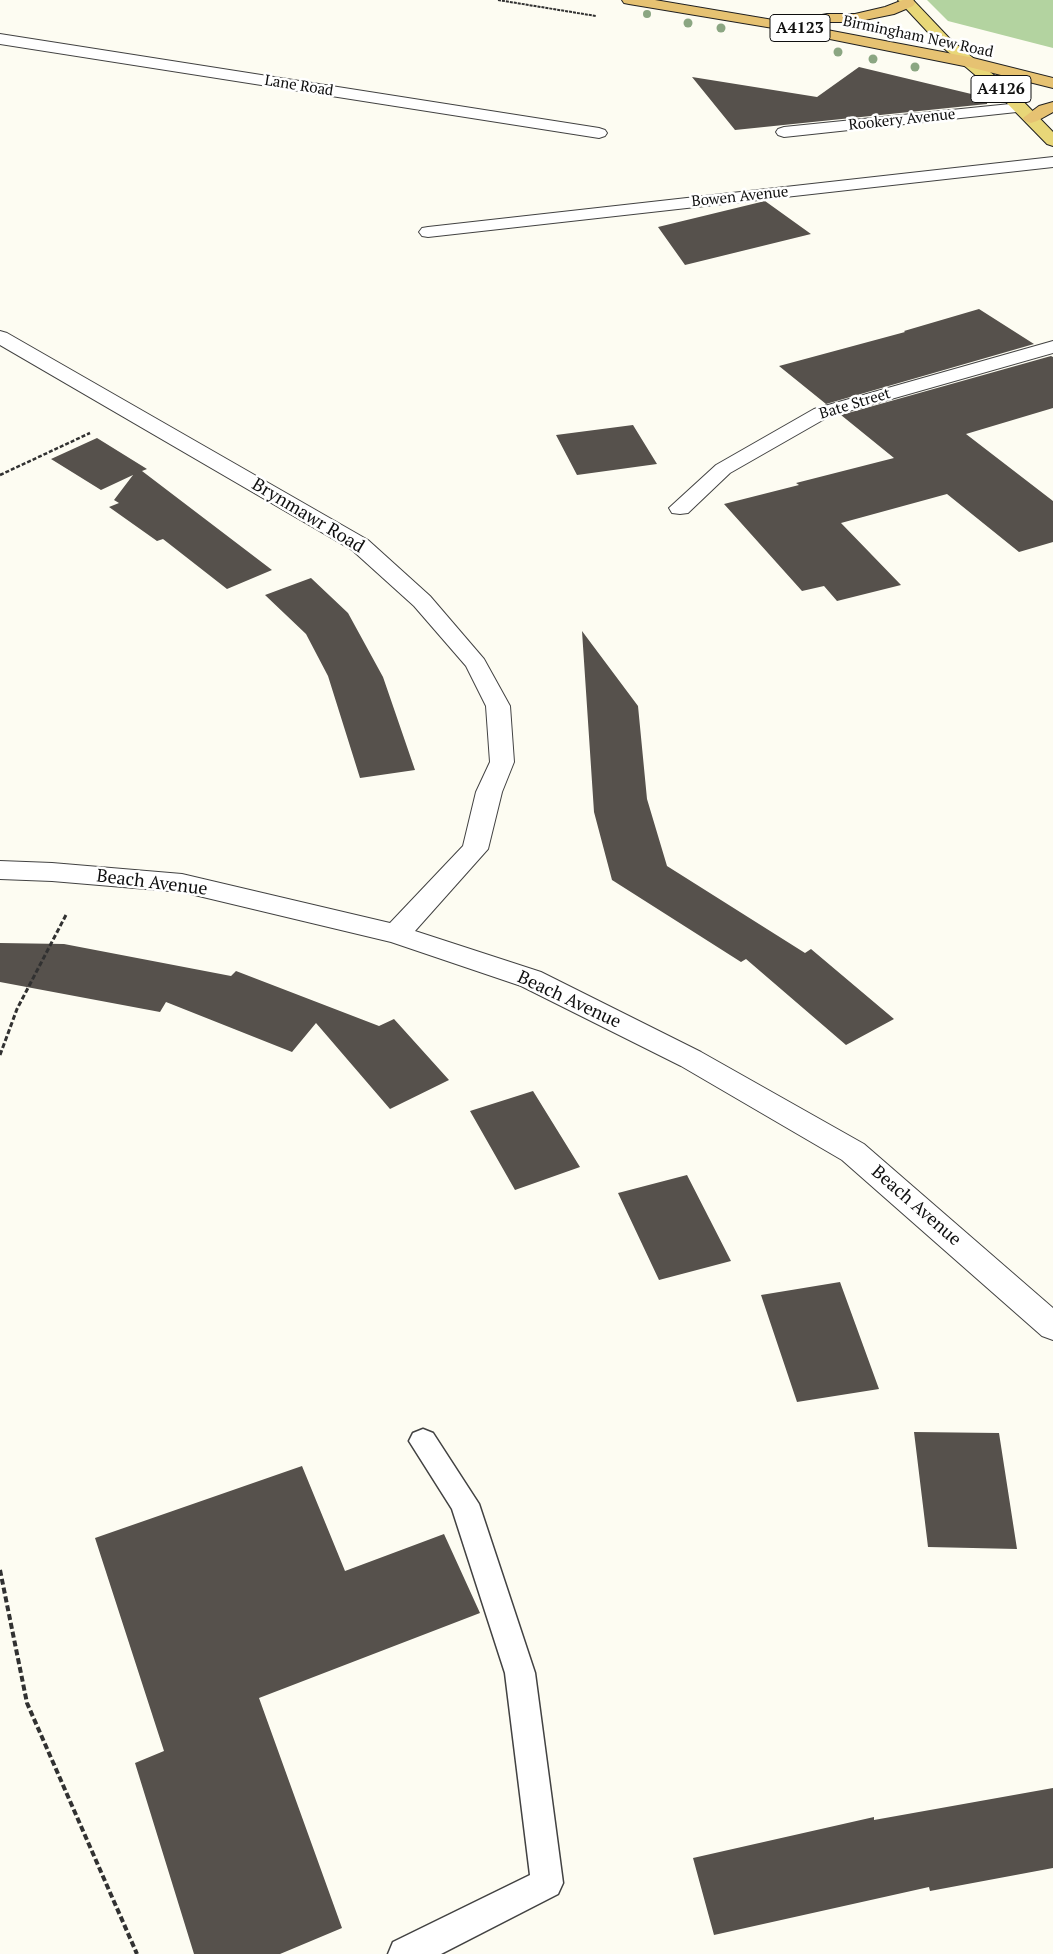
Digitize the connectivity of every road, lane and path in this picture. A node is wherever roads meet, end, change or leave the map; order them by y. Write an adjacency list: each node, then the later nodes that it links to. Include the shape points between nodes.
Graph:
1 (629, 0): 10 (highway, Birmingham New Road / A4123)
2 (906, 1): 4 (highway, via 881,13 855,18); 8 (main road, A4126)
3 (808, 15): 4 (highway, Birmingham New Road / A4123)
4 (827, 18): 5 (highway, Birmingham New Road / A4123)
5 (880, 29)
6 (917, 36): 8 (highway, Birmingham New Road)
7 (0, 39): 15 (street, Lane Road)
8 (945, 42): 9 (highway, Birmingham New Road); 10 (main road, A4126)
9 (990, 52)
10 (969, 62): 11 (highway, Birmingham New Road / A4123); 13 (main road, A4126)
11 (1053, 84)
12 (1053, 107): 13 (highway)
13 (1026, 113): 14 (street, Rookery Avenue); 16 (main road, A4126)
14 (784, 132)
15 (598, 133)
16 (1053, 140)
17 (1053, 162): 18 (street, Bowen Avenue)
18 (428, 232)
19 (0, 338): 21 (street, Brynmawr Road)
20 (1053, 348): 23 (street, Bate Street, via 821,413 723,469)
21 (133, 414): 22 (path); 26 (street, Brynmawr Road, via 360,544 422,601 476,664 498,706 502,762 474,849)
22 (0, 475)
23 (680, 508)
24 (0, 870): 25 (street, Beach Avenue)
25 (87, 875): 26 (street, Beach Avenue, via 182,883); 27 (path, via 17,1009)
26 (396, 934): 28 (street, Beach Avenue, via 531,979 691,1060 854,1152)
27 (0, 1055)
28 (1053, 1327)
29 (423, 1441): 32 (lane, via 465,1504 520,1673 547,1883)
30 (0, 1570): 31 (path, via 26,1703)
31 (137, 1954)
32 (405, 1954)

